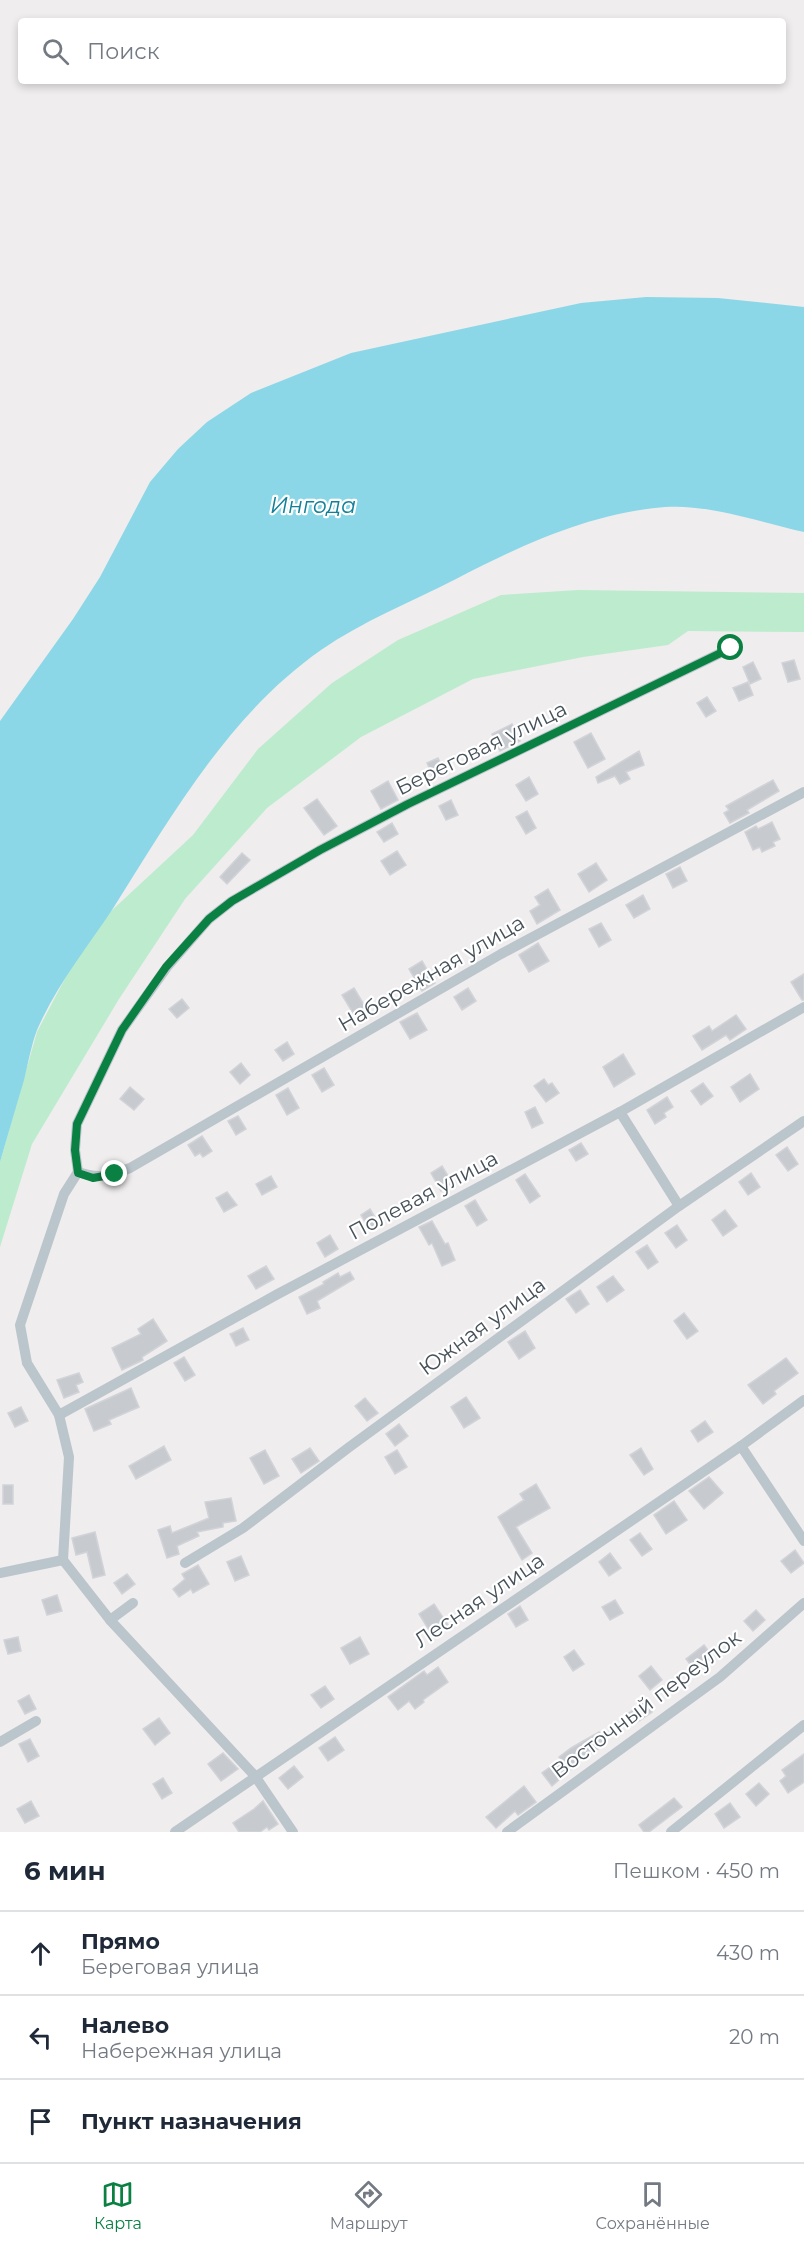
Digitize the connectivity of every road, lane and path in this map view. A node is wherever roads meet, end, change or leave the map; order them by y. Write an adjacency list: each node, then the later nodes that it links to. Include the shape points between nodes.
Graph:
1 (731, 648): 6 (street, Береговая улица, via 320,850 209,919 166,967 122,1030 77,1124)
2 (804, 792): 6 (street, Набережная улица, via 501,954 130,1168 93,1178)
3 (804, 1007): 4 (street, Полевая улица)
4 (620, 1112): 7 (street); 9 (street, Полевая улица)
5 (804, 1121): 7 (street, Южная улица)
6 (78, 1173): 9 (street, via 64,1194 20,1325 27,1363)
7 (679, 1206): 13 (street, Южная улица, via 243,1528)
8 (804, 1400): 10 (street, Лесная улица)
9 (59, 1415): 12 (street, via 69,1457)
10 (741, 1446): 11 (street); 21 (street, Лесная улица)
11 (804, 1541)
12 (63, 1560): 14 (street); 17 (street)
13 (185, 1563)
14 (0, 1573)
15 (132, 1603): 17 (street)
16 (804, 1603): 24 (street, Восточный переулок, via 720,1677)
17 (110, 1620): 21 (street)
18 (36, 1721): 20 (street)
19 (804, 1725): 25 (street)
20 (0, 1742)
21 (255, 1776): 22 (street, Лесная улица); 23 (street)
22 (175, 1832)
23 (293, 1832)
24 (507, 1832)
25 (671, 1832)

